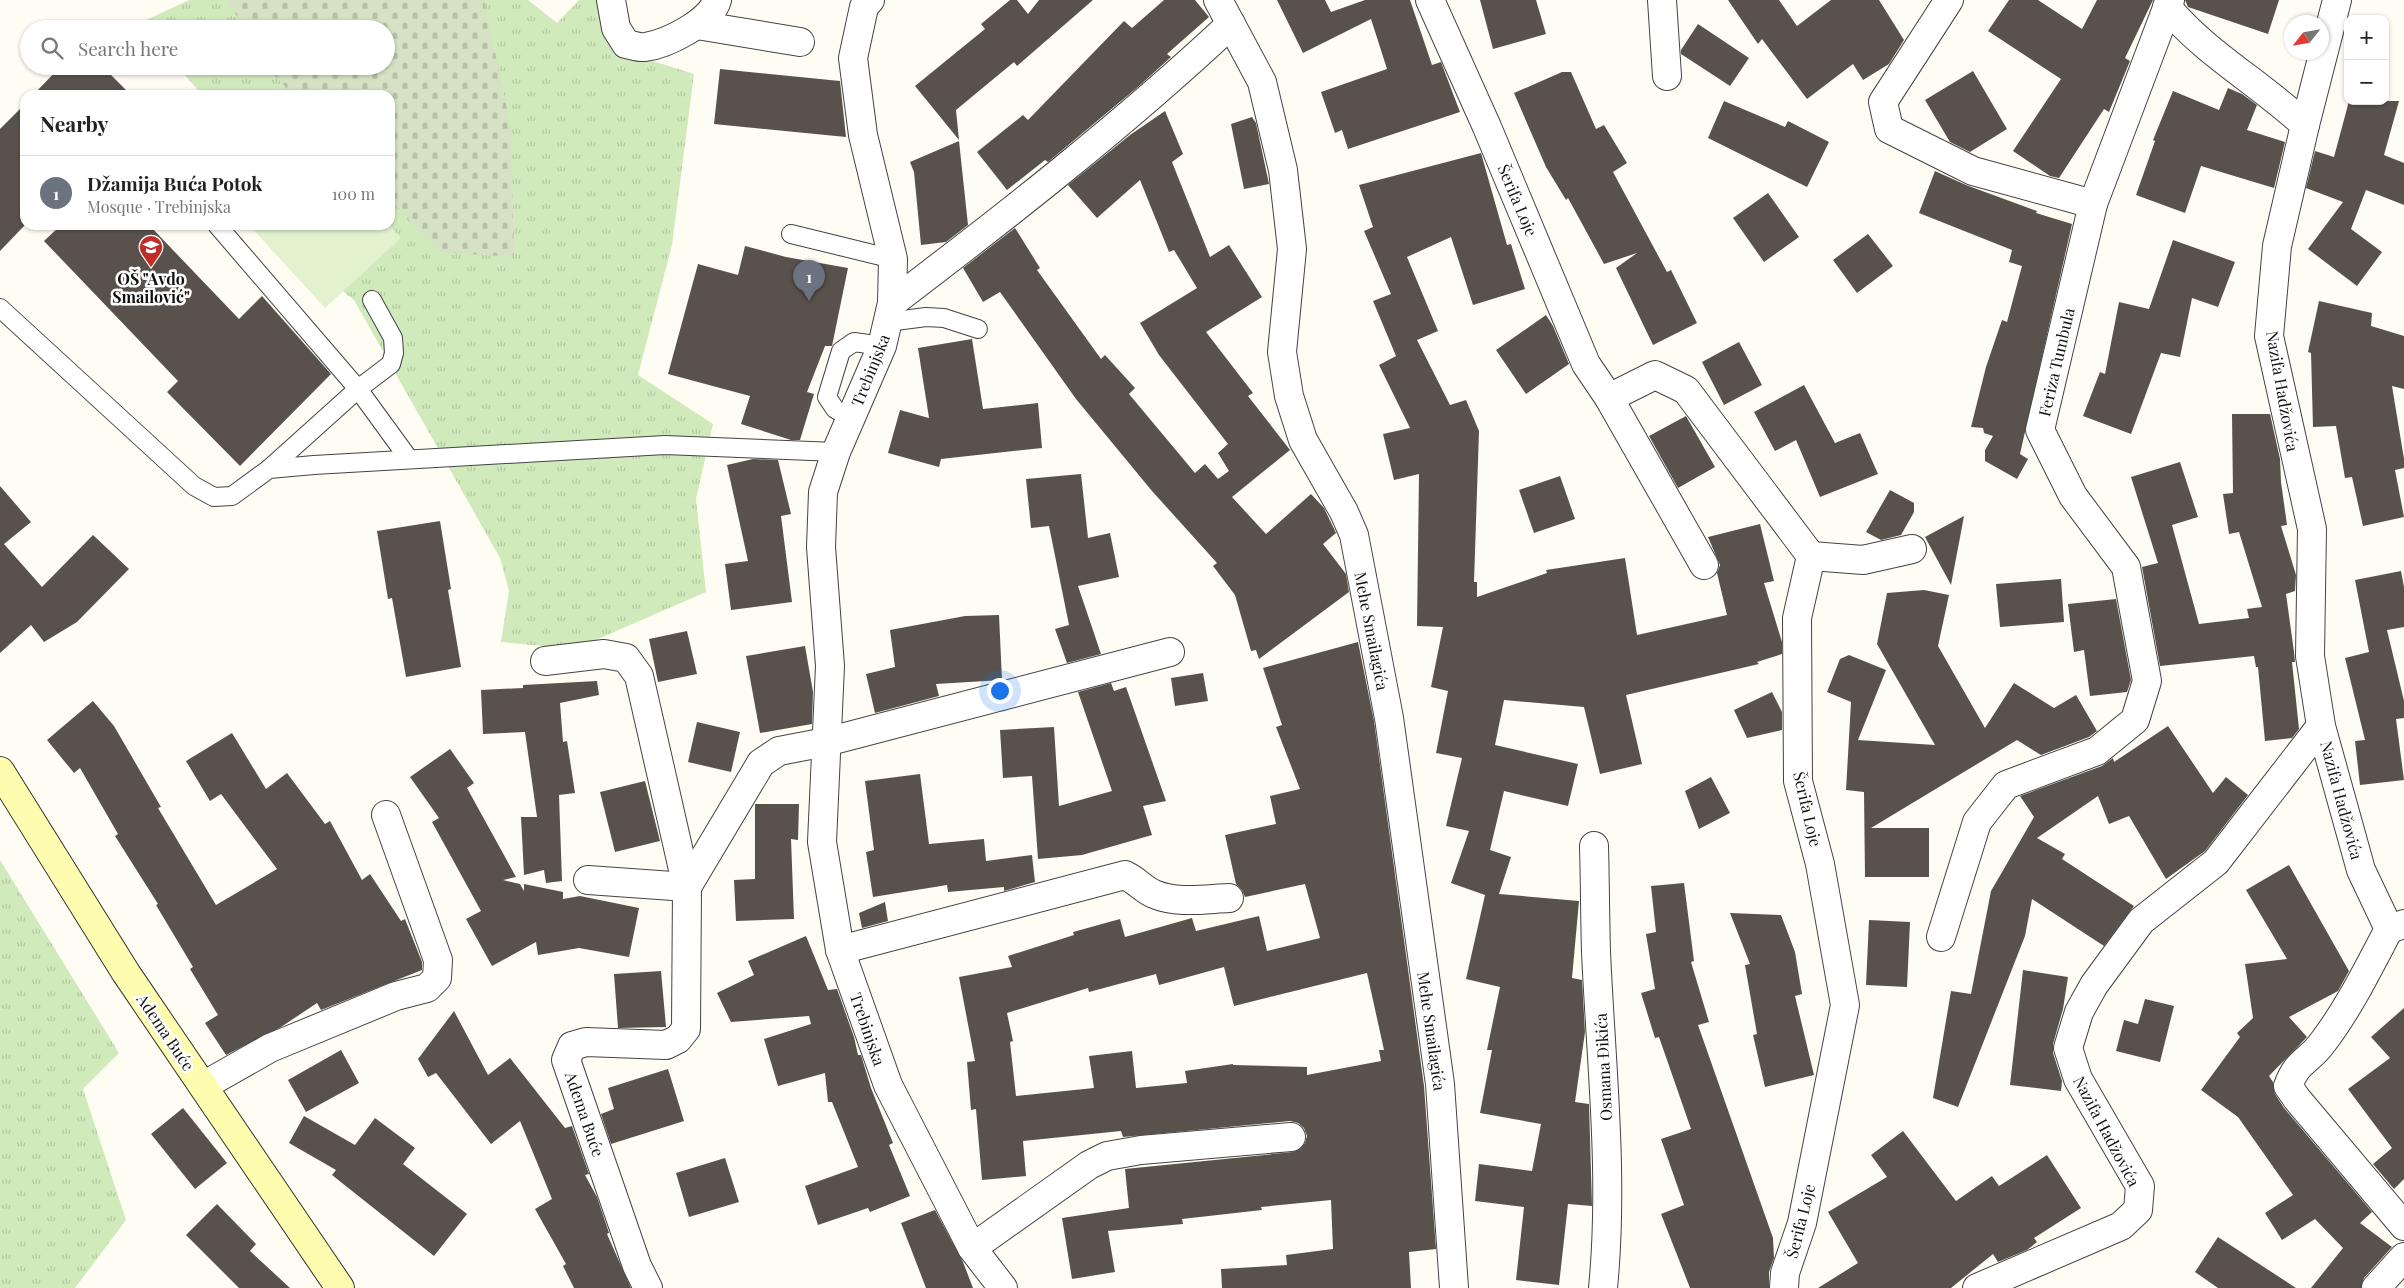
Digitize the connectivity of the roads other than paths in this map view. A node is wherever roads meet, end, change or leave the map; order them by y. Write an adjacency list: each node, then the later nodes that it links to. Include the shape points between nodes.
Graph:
1 (611, 0): 11 (street, via 616,28 626,44 645,47)
2 (717, 0): 11 (street, via 714,10)
3 (870, 0): 18 (street, Trebinjska, via 864,7 853,58 863,135)
4 (1218, 0): 10 (street, Mehe Smailagića)
5 (1430, 0): 24 (street, Šerifa Loje, via 1586,364)
6 (1662, 0): 13 (street)
7 (1949, 0): 15 (street, via 1883,102 1889,129 1973,171)
8 (2337, 0): 14 (street, Nazifa Hadžovića)
9 (2169, 3): 14 (street, via 2187,30); 15 (street, Feriza Tumbula)
10 (1231, 24): 21 (street, via 1180,72); 53 (street, Mehe Smailagića, via 1262,82 1283,170 1292,249 1282,352 1289,396 1303,440 1354,534 1389,718 1440,1084)
11 (697, 26): 12 (street)
12 (800, 42)
13 (1667, 76)
14 (2305, 125): 34 (street, Nazifa Hadžovića, via 2277,246 2270,336 2312,528 2310,656)
15 (2093, 204): 43 (street, Feriza Tumbula, via 2040,430 2073,496 2126,567 2147,681 2135,720 2097,750 2006,785 1977,822)
16 (221, 230): 23 (lane)
17 (791, 234): 18 (lane)
18 (893, 259): 21 (street, Trebinjska)
19 (372, 300): 23 (lane, via 393,338 394,353 391,364)
20 (0, 308): 28 (lane, via 194,486 214,497 232,496)
21 (887, 324): 22 (lane, via 926,317 944,318); 25 (street, Trebinjska); 25 (lane, via 841,351 828,397 835,409)
22 (978, 329)
23 (358, 389): 27 (lane); 28 (lane)
24 (1609, 398): 30 (street, via 1655,375 1686,390); 31 (street, Šerifa Loje)
25 (851, 418): 26 (street, Trebinjska)
26 (836, 452): 27 (lane, via 665,445); 35 (street, Trebinjska, via 823,492 821,547 830,666)
27 (409, 459): 28 (lane)
28 (269, 469)
29 (1912, 549): 30 (street, via 1863,560)
30 (1810, 556): 55 (street, Šerifa Loje, via 1797,618 1798,781 1820,864 1845,1005 1802,1223 1785,1273)
31 (1704, 565)
32 (1170, 652): 35 (street)
33 (545, 661): 40 (street, Adema Buće, via 604,654 626,658 639,676)
34 (2321, 726): 42 (street, Nazifa Hadžovića, via 2361,870); 56 (street, Nazifa Hadžovića, via 2216,862 2141,921 2094,985 2079,1012 2068,1048 2078,1079 2140,1186 2138,1210 2121,1226)
35 (826, 742): 40 (street, via 779,751 761,763); 44 (street, Trebinjska, via 822,842)
36 (0, 771): 45 (street, Adema Buće, via 126,974)
37 (386, 815): 45 (street, via 438,960 437,978 427,988 396,996 270,1048)
38 (1594, 846): 54 (street, Osmana Đikića, via 1605,1110 1607,1245)
39 (588, 880): 40 (street)
40 (687, 887): 51 (street, Adema Buće, via 686,1029 678,1039 666,1045 586,1042 572,1046 566,1060 637,1266)
41 (1228, 898): 44 (street, via 1176,899 1153,894 1137,880 1125,875)
42 (2396, 926): 47 (street, Nazifa Hadžovića, via 2322,1044 2294,1070 2288,1086 2296,1100)
43 (1941, 937)
44 (840, 950): 48 (street, Trebinjska, via 888,1085)
45 (203, 1086): 50 (street, Adema Buće)
46 (1291, 1137): 48 (street, via 1141,1150 1108,1156 1089,1164)
47 (2404, 1226)
48 (972, 1248): 52 (street, Trebinjska)
49 (2404, 1257): 57 (street)
50 (340, 1288)
51 (648, 1288)
52 (1003, 1288)
53 (1454, 1288)
54 (1603, 1288)
55 (1784, 1288)
56 (1977, 1288)
57 (2376, 1288)

